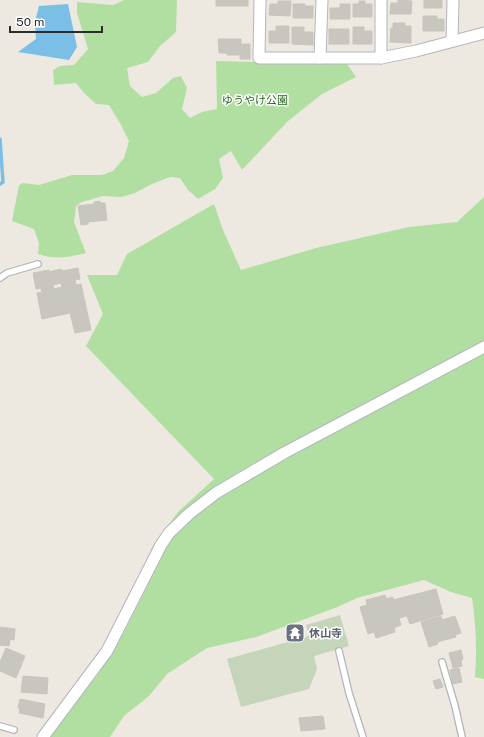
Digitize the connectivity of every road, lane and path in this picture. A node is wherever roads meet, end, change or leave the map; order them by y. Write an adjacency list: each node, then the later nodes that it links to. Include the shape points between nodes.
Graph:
1 (260, 0): 7 (street, via 259,58)
2 (322, 0): 7 (street)
3 (381, 0): 8 (street)
4 (453, 0): 6 (street)
5 (484, 33): 6 (street)
6 (452, 41): 8 (street)
7 (320, 58): 8 (street)
8 (381, 58)
9 (38, 264): 10 (lane, via 7,273)
10 (0, 278)
11 (484, 347): 16 (street, via 284,453 216,493 190,513 169,533 161,545 107,651)
12 (339, 652): 17 (lane)
13 (442, 662): 18 (lane)
14 (0, 726): 15 (lane)
15 (14, 730)
16 (43, 737)
17 (363, 737)
18 (462, 737)

